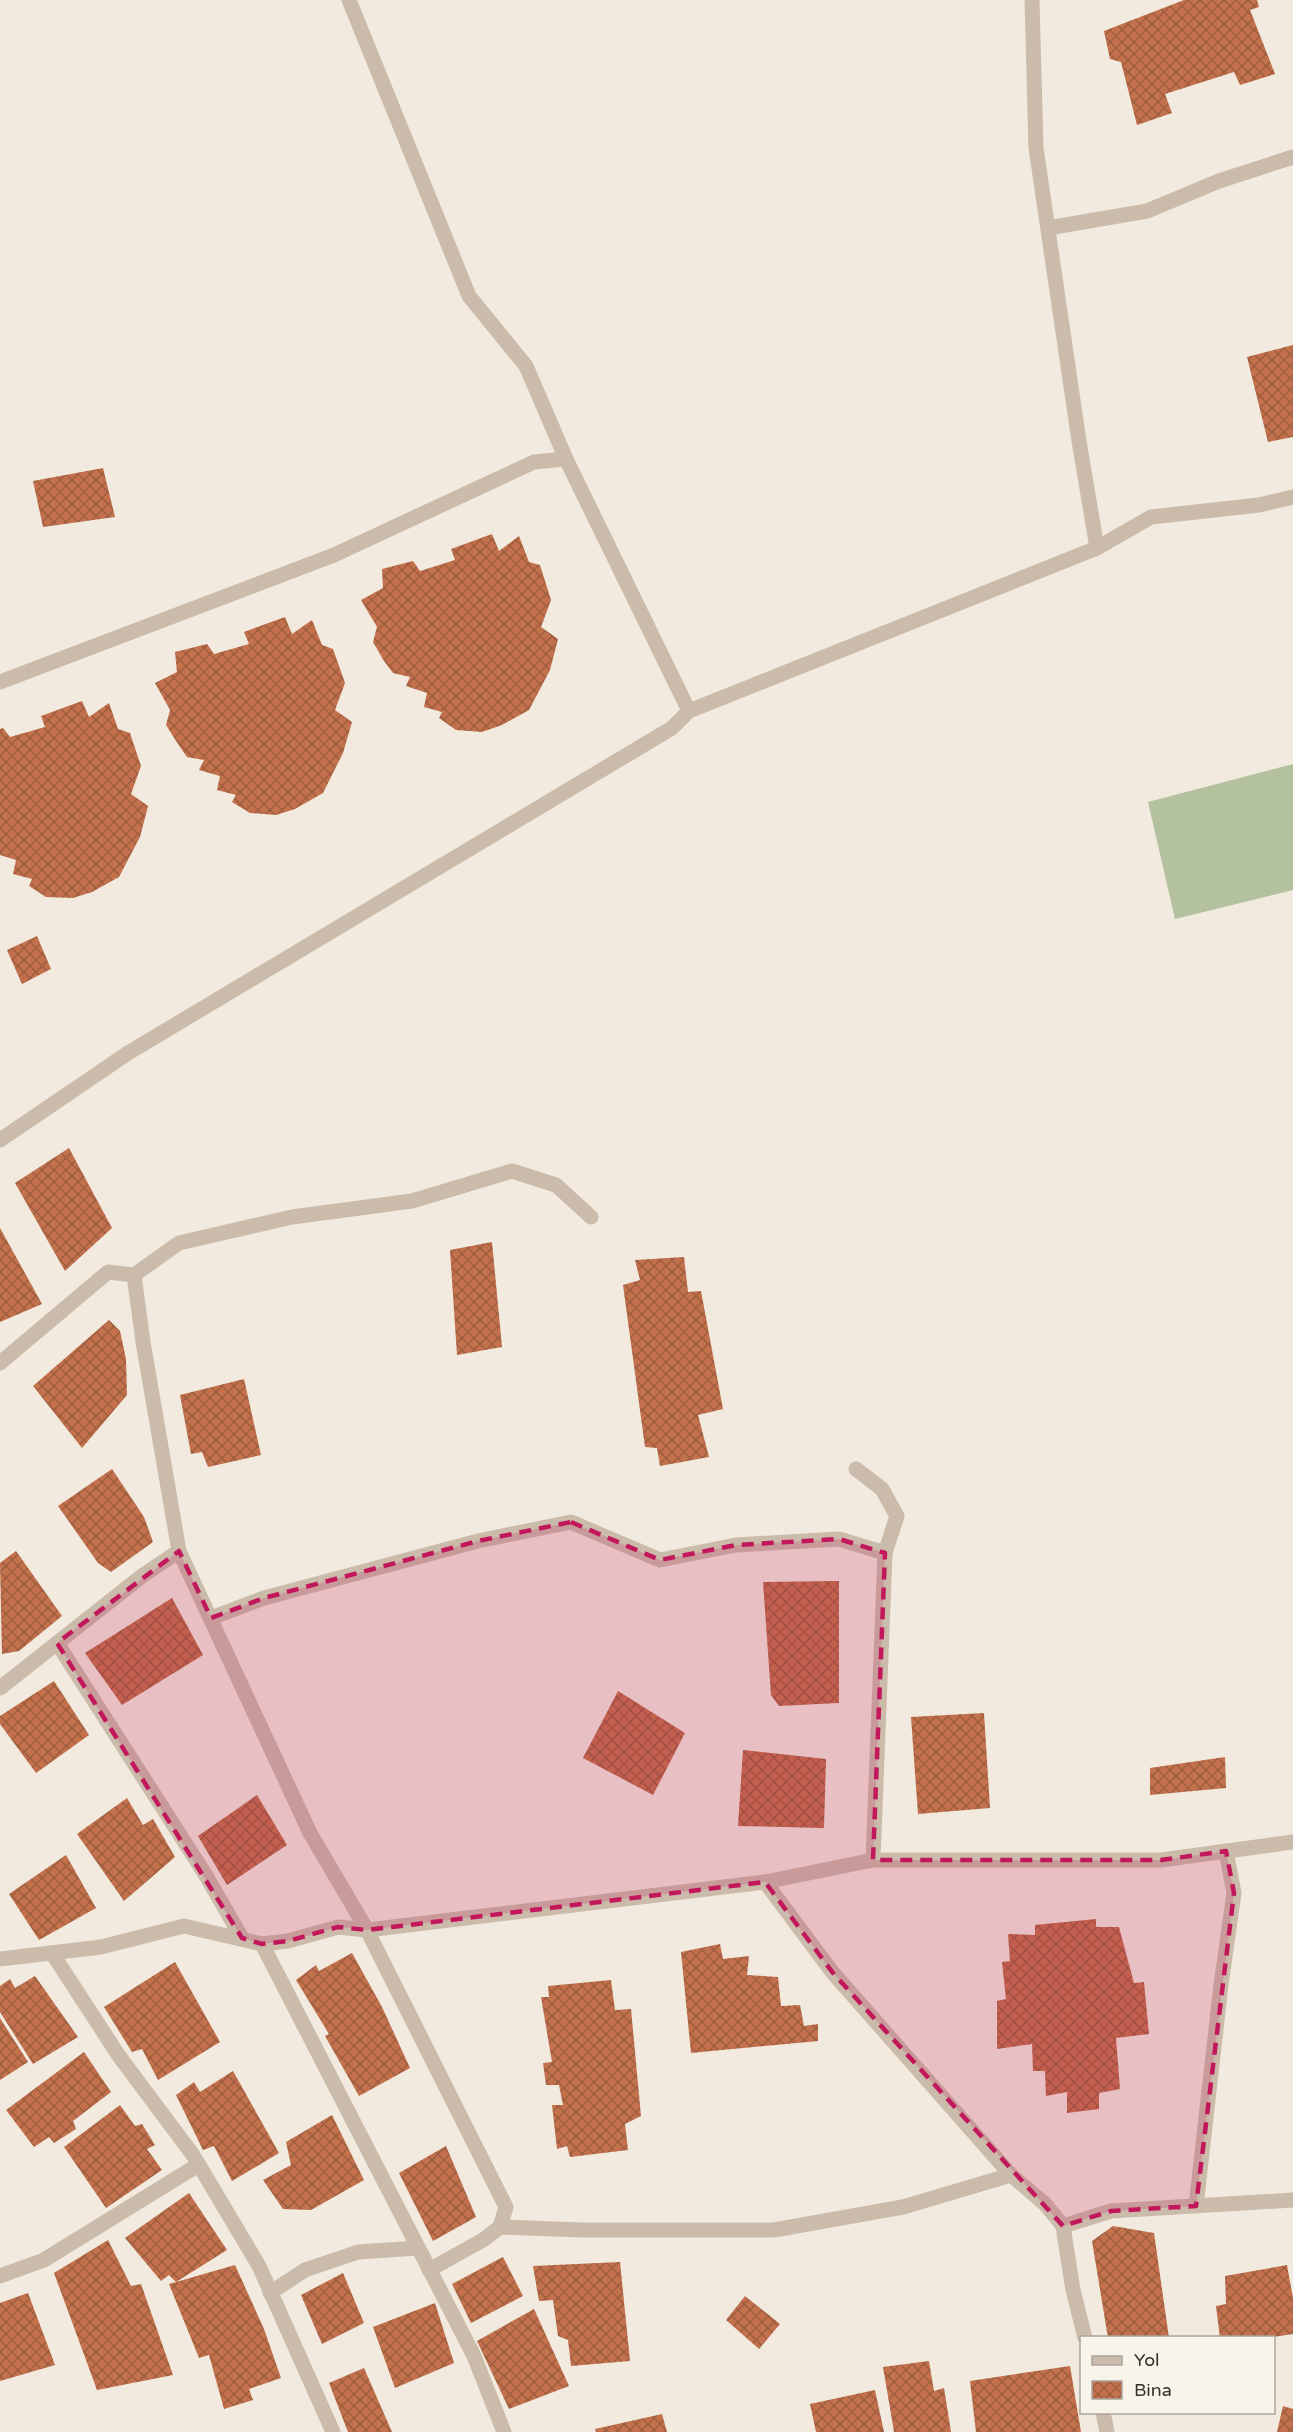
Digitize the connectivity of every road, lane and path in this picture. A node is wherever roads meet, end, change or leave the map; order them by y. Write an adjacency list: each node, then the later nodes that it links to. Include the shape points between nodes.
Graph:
1 (349, 0): 5 (street, via 469,296 526,366)
2 (1032, 0): 4 (street, via 1036,148)
3 (1293, 157): 4 (street, via 1218,181 1147,211)
4 (1048, 228): 7 (street)
5 (566, 459): 8 (street, via 534,462 334,555); 9 (street)
6 (1293, 497): 7 (street, via 1259,505 1151,517)
7 (1097, 548): 9 (street)
8 (0, 682)
9 (689, 711): 10 (street, via 672,728 128,1053)
10 (0, 1140)
11 (591, 1217): 12 (street, via 556,1185 512,1171 412,1201 292,1217 179,1243)
12 (134, 1275): 13 (street, via 108,1272); 15 (street)
13 (0, 1363)
14 (856, 1470): 16 (street, via 882,1489 897,1516)
15 (179, 1551): 17 (street); 18 (street)
16 (885, 1553): 17 (street, via 839,1539 736,1545 660,1560 571,1522 478,1541 264,1598); 22 (street)
17 (211, 1618): 24 (street, via 310,1833)
18 (57, 1643): 19 (street); 25 (street)
19 (0, 1688)
20 (1293, 1842): 21 (street)
21 (1227, 1851): 22 (street, via 1161,1860); 32 (street, via 1234,1893)
22 (873, 1860): 23 (street)
23 (765, 1882): 24 (street); 30 (street, via 833,1973)
24 (368, 1930): 26 (street, via 338,1927); 34 (street, via 506,2207)
25 (242, 1938): 26 (street); 27 (street, via 184,1926 101,1947)
26 (262, 1944): 35 (street)
27 (52, 1953): 28 (street); 29 (street, via 119,2056)
28 (0, 1959)
29 (198, 2165): 37 (street, via 44,2260); 38 (street, via 259,2266)
30 (1011, 2175): 33 (street, via 1045,2204); 34 (street, via 903,2207 774,2230)
31 (1293, 2200): 32 (street)
32 (1196, 2206): 33 (street, via 1110,2211)
33 (1063, 2226): 39 (street)
34 (500, 2227): 36 (street)
35 (418, 2248): 36 (street); 38 (street, via 358,2252 305,2270)
36 (429, 2270): 42 (street, via 474,2356)
37 (0, 2276)
38 (270, 2293): 41 (street)
39 (1085, 2336)
40 (1103, 2414): 43 (street)
41 (333, 2432)
42 (504, 2432)
43 (1107, 2432)

